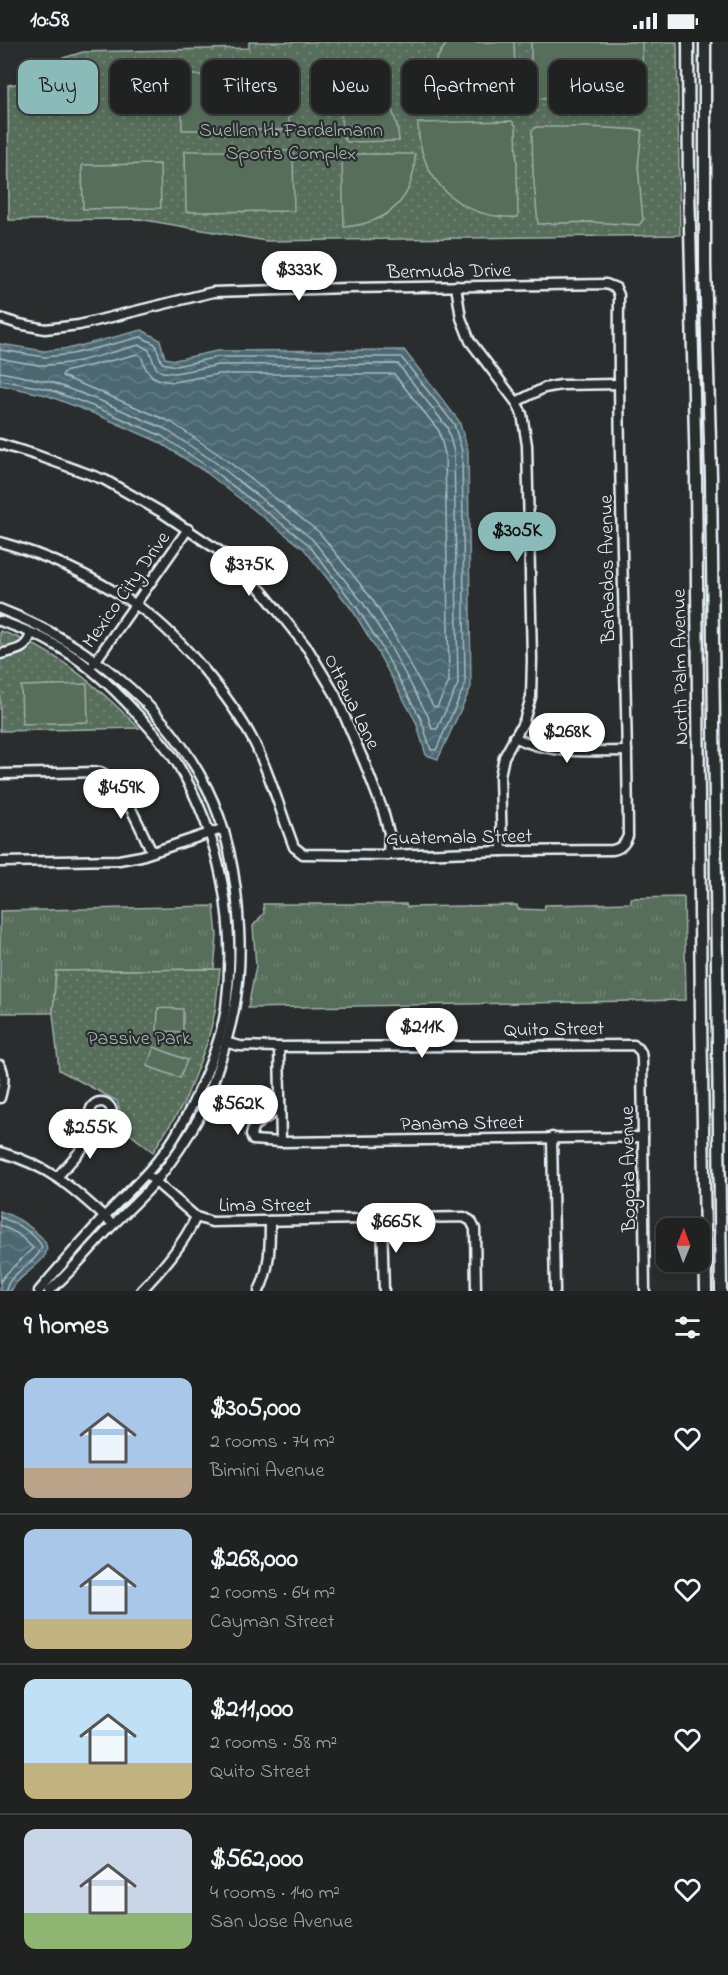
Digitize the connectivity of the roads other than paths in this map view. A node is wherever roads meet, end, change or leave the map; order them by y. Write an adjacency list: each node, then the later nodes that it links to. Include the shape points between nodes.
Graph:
1 (688, 42): 8 (main road, North Palm Avenue)
2 (705, 42): 7 (main road, North Palm Avenue)
3 (456, 286): 4 (street, Bermuda Drive, via 606,284); 5 (street, Bermuda Drive, via 213,292 79,325 45,329); 9 (street, via 461,318 470,341)
4 (616, 288): 6 (street, Barbados Avenue)
5 (0, 318)
6 (618, 384): 9 (street, via 544,388); 21 (street, Barbados Avenue)
7 (709, 400): 8 (main road); 31 (main road, North Palm Avenue)
8 (694, 401): 30 (main road, North Palm Avenue)
9 (516, 402): 20 (street, via 527,445 532,659 531,697)
10 (0, 444): 11 (street, Ottawa Lane, via 105,480)
11 (188, 529): 13 (street, Mexico City Drive); 28 (street, Ottawa Lane, via 227,556 262,591 308,649 335,694 365,764 383,811)
12 (0, 542): 13 (street, via 63,564)
13 (134, 603): 18 (street, Mexico City Drive); 28 (street, Guatemala Street, via 177,641 220,690 254,742 298,852)
14 (0, 609): 18 (street, via 32,621)
15 (0, 621): 16 (street)
16 (31, 633): 17 (street, via 23,649); 19 (street)
17 (0, 654)
18 (96, 659): 19 (street, Mexico City Drive); 23 (street, via 161,720 207,789)
19 (90, 668): 24 (street, via 122,697 176,761)
20 (514, 737): 21 (street, via 548,750); 26 (street, via 500,776)
21 (627, 751): 25 (street, Barbados Avenue, via 628,836)
22 (0, 774): 27 (street, via 107,774)
23 (222, 829): 24 (street); 33 (street, via 238,909 241,955)
24 (210, 833): 27 (street); 32 (street, via 227,915 226,1008)
25 (621, 847): 26 (street, Guatemala Street)
26 (502, 851): 28 (street, Guatemala Street)
27 (152, 852): 29 (street, via 119,860)
28 (388, 855)
29 (0, 862)
30 (700, 913): 31 (main road); 60 (main road, North Palm Avenue)
31 (716, 913): 61 (main road, North Palm Avenue)
32 (218, 1040): 33 (street, Quito Street); 44 (street, via 190,1107)
33 (227, 1043): 34 (street, Quito Street); 46 (street, via 200,1115)
34 (279, 1047): 35 (street, Quito Street, via 627,1044); 38 (street)
35 (638, 1048): 41 (street, Bogota Avenue, via 642,1059)
36 (1, 1067): 37 (street, via 4,1079)
37 (0, 1098)
38 (279, 1109): 42 (street); 42 (street, Panama Street, via 253,1127 251,1135 257,1141)
39 (99, 1125): 45 (street)
40 (552, 1137): 41 (street, Panama Street); 42 (street, Panama Street); 58 (street)
41 (643, 1137): 59 (street, Bogota Avenue)
42 (281, 1142)
43 (0, 1152): 45 (street, via 25,1159)
44 (147, 1174): 46 (street, Lima Street); 47 (street)
45 (58, 1176): 47 (street)
46 (155, 1182): 48 (street, Lima Street); 51 (street)
47 (104, 1217): 51 (street); 52 (street)
48 (196, 1217): 50 (street, Lima Street, via 212,1222); 54 (street, via 189,1233)
49 (382, 1218): 50 (street, Lima Street); 56 (street); 57 (street, Lima Street, via 471,1221 475,1229)
50 (270, 1221): 55 (street, via 267,1276)
51 (113, 1225): 53 (street)
52 (39, 1291)
53 (49, 1291)
54 (141, 1291)
55 (259, 1291)
56 (384, 1291)
57 (476, 1291)
58 (555, 1291)
59 (645, 1291)
60 (706, 1291)
61 (721, 1291)

